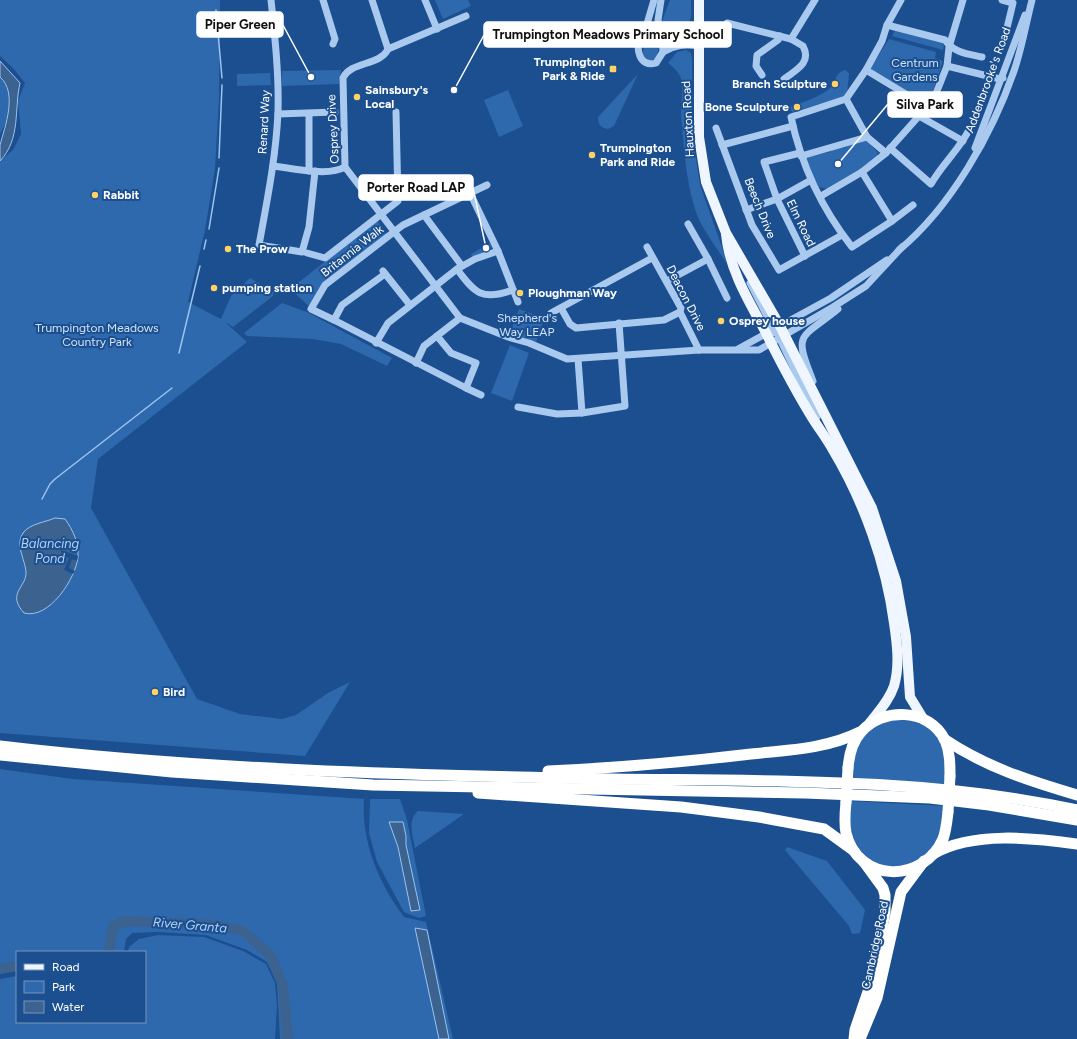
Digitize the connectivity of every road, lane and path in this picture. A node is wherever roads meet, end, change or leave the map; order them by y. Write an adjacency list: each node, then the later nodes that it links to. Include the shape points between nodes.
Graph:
1 (271, 0): 39 (street, Renard Way, via 277,65)
2 (323, 0): 24 (street, via 335,39)
3 (372, 0): 26 (street)
4 (425, 0): 17 (street)
5 (654, 0): 18 (street)
6 (661, 0): 20 (street, via 658,20)
7 (699, 0): 23 (main road, Hauxton Road)
8 (815, 0): 22 (street)
9 (901, 0): 16 (street)
10 (964, 0): 25 (street)
11 (1002, 0): 13 (street)
12 (1032, 0): 32 (street, Addenbrooke's Road); 34 (street, Addenbrooke's Road)
13 (1014, 2): 19 (street)
14 (466, 16): 17 (street)
15 (727, 23): 21 (street)
16 (886, 25): 25 (street, via 945,40); 30 (street, via 882,42)
17 (437, 29): 26 (street)
18 (645, 30): 20 (street, via 654,29); 27 (street, via 640,36 641,60 656,63)
19 (1006, 32)
20 (661, 34): 23 (street); 27 (street)
21 (780, 36): 22 (street); 31 (street, via 757,55 756,66)
22 (791, 39): 33 (street, via 803,46 805,61)
23 (698, 41): 27 (street, via 688,45 672,46); 67 (main road, Hauxton Road, via 698,112 702,155 706,182)
24 (333, 44)
25 (949, 47): 28 (street); 29 (street)
26 (388, 49): 51 (street, Osprey Drive, via 385,56 348,72 343,78)
27 (663, 52)
28 (982, 57)
29 (947, 66): 34 (street); 36 (street, via 935,96)
30 (866, 70): 35 (street); 36 (street)
31 (762, 75)
32 (1012, 75): 34 (street); 52 (street, Addenbrooke's Road, via 992,124)
33 (784, 79)
34 (1000, 79): 52 (street, Addenbrooke's Road)
35 (846, 99): 42 (street, via 791,117); 45 (street)
36 (927, 107): 41 (street)
37 (335, 112): 40 (street)
38 (396, 112): 62 (street, via 398,201)
39 (278, 114): 40 (street); 50 (street, Renard Way)
40 (309, 114): 53 (street)
41 (919, 116): 46 (street); 48 (street)
42 (793, 126): 47 (street); 49 (street)
43 (716, 128): 47 (street, Beech Drive)
44 (970, 128): 46 (street)
45 (867, 137): 48 (street); 49 (street)
46 (963, 141): 48 (street, via 941,166 931,184)
47 (722, 145): 61 (street, Beech Drive)
48 (888, 151): 54 (street)
49 (801, 155): 55 (street); 59 (street, via 764,162)
50 (273, 166): 53 (street); 53 (street, Renard Way, via 259,245 302,252 309,227)
51 (345, 167): 53 (street, via 340,170); 62 (street, Osprey Drive)
52 (966, 168): 70 (street, Addenbrooke's Road, via 932,216)
53 (312, 171)
54 (862, 172): 58 (street); 64 (street)
55 (811, 180): 58 (street); 59 (street, Elm Road)
56 (488, 185): 57 (street)
57 (470, 193): 63 (street); 71 (street)
58 (821, 196): 68 (street)
59 (777, 200): 61 (street, Elm Road); 73 (street, Elm Road)
60 (913, 205): 64 (street)
61 (746, 210): 73 (street, Beech Drive, via 761,244 779,270)
62 (381, 214): 66 (street, Osprey Drive); 72 (street, via 325,258)
63 (424, 215): 66 (street); 76 (street)
64 (892, 221): 68 (street, via 852,247)
65 (688, 224): 75 (street)
66 (395, 231): 78 (street, Osprey Drive); 88 (street, Britannia Walk, via 325,285 311,309)
67 (726, 233): 91 (main road); 91 (main road, via 730,259)
68 (842, 235): 73 (street, Beech Drive)
69 (647, 247): 74 (street, Deacon Drive)
70 (902, 247): 79 (street, Addenbrooke's Road); 91 (street, Addenbrooke's Road, via 855,283)
71 (498, 251): 76 (street); 80 (street)
72 (307, 253)
73 (805, 256)
74 (652, 258): 77 (street, Deacon Drive); 84 (street, Deacon Drive)
75 (708, 259): 77 (street); 81 (street)
76 (460, 267): 78 (street); 80 (street, via 474,290 496,296)
77 (667, 281): 85 (street, Deacon Drive, via 681,308)
78 (436, 286): 83 (street); 87 (street, Osprey Drive)
79 (866, 286): 91 (street, Addenbrooke's Road, via 833,307); 102 (street, via 807,331 802,342 802,355)
80 (513, 290): 82 (street)
81 (727, 298)
82 (518, 302)
83 (410, 305): 88 (street, via 384,272 342,305); 92 (street, via 384,327)
84 (561, 308): 86 (street, Deacon Drive); 89 (street, via 570,324 576,328)
85 (680, 312): 89 (street, via 664,320); 93 (street, Deacon Drive)
86 (551, 313)
87 (460, 318): 90 (street); 96 (street, via 567,359)
88 (334, 320): 92 (street)
89 (618, 324): 95 (street)
90 (437, 336): 97 (street, via 424,346); 98 (street, via 451,353 476,363)
91 (774, 337): 94 (street); 94 (street, via 756,351); 102 (main road); 104 (main road, via 813,419 833,450 860,504 877,548 891,601 897,672 886,702)
92 (376, 343): 97 (street)
93 (699, 350): 94 (street); 95 (street)
94 (736, 350)
95 (621, 356): 96 (street); 101 (street, via 626,406)
96 (578, 359): 101 (street)
97 (416, 363): 98 (street)
98 (466, 388): 99 (street)
99 (481, 395)
100 (518, 407): 101 (street, via 557,414)
101 (582, 413)
102 (826, 414): 103 (main road, via 872,508 891,562 903,617 910,697)
103 (924, 720): 104 (highway, via 896,714); 106 (highway)
104 (869, 724): 105 (highway)
105 (860, 732): 109 (highway, via 835,743 780,751 679,763 528,771); 115 (highway, bridge, via 851,750 848,768 846,833)
106 (944, 739): 111 (highway, via 969,756 985,763); 116 (highway, bridge, via 950,760 948,812 943,838)
107 (0, 746): 109 (highway, via 68,754 280,770)
108 (0, 755): 110 (highway, via 172,772 373,785)
109 (494, 776): 112 (highway, via 806,782 919,787 978,793)
110 (448, 786): 113 (highway, via 781,792 930,798); 115 (highway, via 472,793 681,807 760,817 824,829)
111 (1077, 795)
112 (1077, 810)
113 (1077, 820)
114 (1077, 844): 116 (highway, via 1037,840 991,840 953,845)
115 (853, 850): 117 (highway)
116 (928, 858): 117 (highway, via 912,869 898,872 884,871); 119 (highway, Cambridge Road, via 901,892 877,998)
117 (864, 862): 118 (highway, Cambridge Road, via 883,888 885,911 874,974)
118 (854, 1039)
119 (860, 1039)

